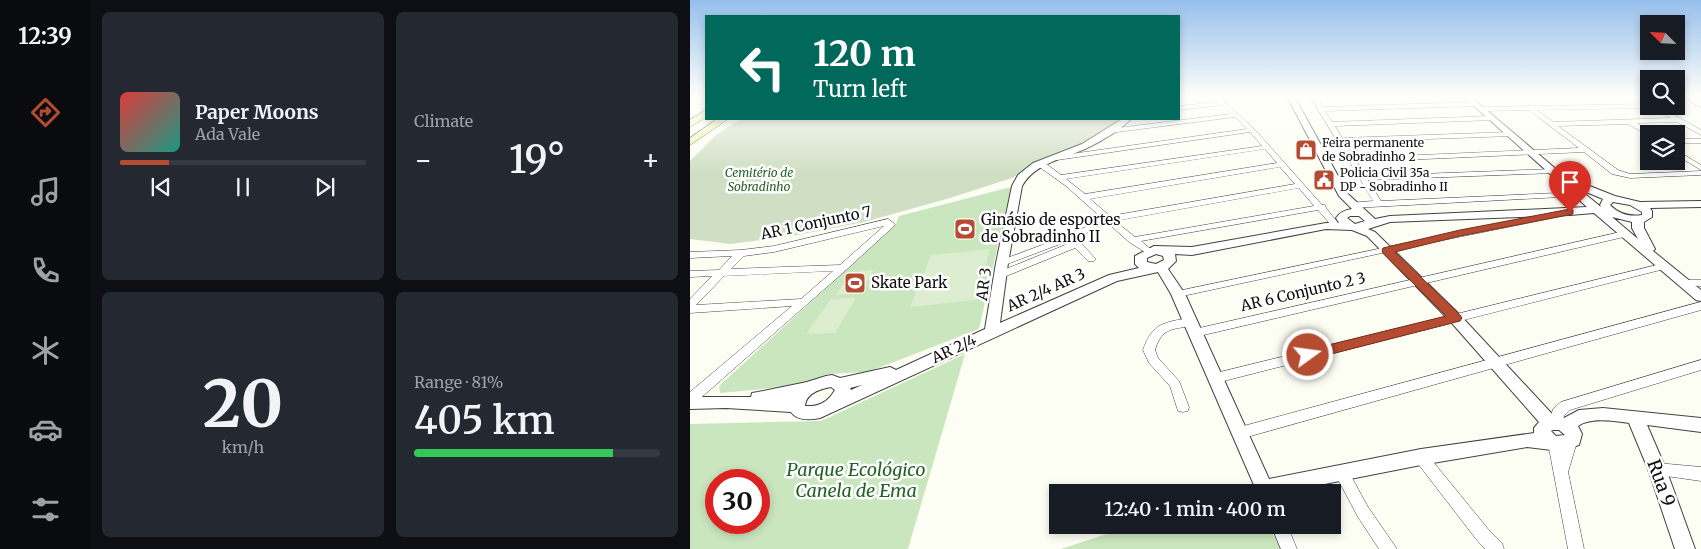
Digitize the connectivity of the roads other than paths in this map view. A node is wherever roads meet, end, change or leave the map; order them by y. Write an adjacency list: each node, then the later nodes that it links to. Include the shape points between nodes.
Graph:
1 (719, 122): 22 (main road)
2 (1123, 122): 16 (street, AR 3)
3 (1187, 122): 16 (street)
4 (1243, 122): 15 (street)
5 (1304, 122): 40 (street)
6 (1394, 122): 12 (street)
7 (1496, 122): 18 (street)
8 (1547, 122): 13 (street)
9 (1630, 122): 10 (street); 13 (street); 14 (street)
10 (1639, 122)
11 (1682, 122): 17 (street)
12 (1330, 124): 19 (street)
13 (1550, 124): 24 (street)
14 (1640, 128)
15 (1252, 130): 23 (street); 26 (street)
16 (1109, 132): 26 (street, AR 3)
17 (1701, 133)
18 (1511, 134): 19 (street); 25 (street)
19 (1340, 140): 28 (street)
20 (1685, 141): 21 (street)
21 (1701, 141)
22 (690, 142)
23 (1267, 147): 30 (street); 34 (street)
24 (1586, 150): 25 (street); 33 (street, via 1622,175)
25 (1532, 152): 28 (street); 32 (street)
26 (1057, 158): 29 (street, AR 3)
27 (1685, 158): 31 (street)
28 (1352, 160): 35 (street)
29 (1041, 164): 34 (street); 66 (street, AR 3, via 1021,176 1017,186)
30 (1283, 164): 37 (street); 39 (street)
31 (1701, 168)
32 (1554, 171): 35 (street); 36 (street)
33 (1701, 173)
34 (1061, 177): 39 (street)
35 (1363, 178): 41 (street)
36 (1565, 181): 38 (street); 42 (street)
37 (1302, 185): 45 (street); 48 (street)
38 (1580, 194): 41 (street); 42 (street)
39 (1085, 197): 48 (street)
40 (1348, 200): 41 (street); 49 (street); 51 (street)
41 (1379, 204)
42 (1605, 204): 44 (street, via 1626,200); 47 (street); 50 (street, via 1617,215); 53 (street)
43 (1701, 204): 44 (street)
44 (1640, 205): 50 (street)
45 (1324, 209): 49 (street); 54 (street)
46 (1701, 210): 50 (street)
47 (1570, 212): 51 (street); 56 (street)
48 (1110, 219): 54 (street); 55 (street)
49 (1338, 219): 51 (street, via 1355,212); 52 (street); 52 (street); 57 (street)
50 (1641, 220): 53 (street, via 1633,232); 60 (street)
51 (1367, 222): 52 (street); 56 (street)
52 (1353, 227)
53 (1625, 234): 60 (street); 70 (street, AR 6 Conjunto 2 3)
54 (1132, 240): 59 (street)
55 (1073, 241): 62 (street); 66 (street)
56 (1387, 250): 70 (street); 73 (street)
57 (1192, 251): 59 (street); 64 (street)
58 (742, 253): 61 (street); 65 (street, AR 1 Conjunto 7, via 794,246 888,222 891,224); 67 (street)
59 (1149, 253): 64 (street, via 1141,264); 64 (street, via 1168,254 1170,261); 69 (street)
60 (1651, 254): 63 (street)
61 (690, 255)
62 (1091, 259)
63 (1665, 266): 71 (street); 78 (street)
64 (1161, 267): 69 (street); 73 (street)
65 (843, 268): 67 (street); 75 (street)
66 (1001, 269): 80 (street, AR 3)
67 (722, 272): 68 (street); 77 (street)
68 (690, 274)
69 (1113, 278): 80 (street, AR 2/4 AR 3)
70 (1418, 280): 78 (street); 79 (street, AR 6 Conjunto 2 3)
71 (1685, 283): 72 (street); 74 (street)
72 (1701, 283)
73 (1178, 294): 79 (street)
74 (1701, 297)
75 (802, 302): 77 (street); 87 (street)
76 (1701, 306): 81 (street)
77 (690, 307)
78 (1456, 318): 81 (street); 84 (street)
79 (1193, 328): 84 (street); 92 (street, AR 6 Conjunto 2 3, via 1163,327 1156,333 1149,350 1153,360 1175,384)
80 (992, 332): 83 (street, AR 2/4)
81 (1497, 363): 95 (street); 96 (street)
82 (1701, 365): 95 (street, via 1566,406 1558,413)
83 (916, 366): 85 (street); 91 (street)
84 (1216, 378): 96 (street)
85 (840, 384): 86 (street, via 832,381); 91 (street, via 843,390)
86 (809, 388): 88 (street); 90 (street, via 797,400)
87 (690, 399)
88 (726, 402): 89 (street); 90 (street)
89 (690, 403)
90 (796, 406): 91 (street, via 800,412 809,414)
91 (832, 406)
92 (1182, 407)
93 (1636, 418): 94 (street); 95 (street, via 1582,416); 98 (street, Rua 9)
94 (1701, 424)
95 (1556, 432): 97 (street, via 1527,440); 107 (street)
96 (1240, 433): 101 (street)
97 (1421, 457): 99 (street); 106 (street)
98 (1657, 469): 100 (street); 108 (street, Rua 9)
99 (1341, 472): 102 (street); 105 (street)
100 (1701, 474)
101 (1261, 484)
102 (1290, 484)
103 (1283, 534): 104 (street)
104 (1289, 549)
105 (1389, 549)
106 (1496, 549)
107 (1576, 549)
108 (1685, 549)

